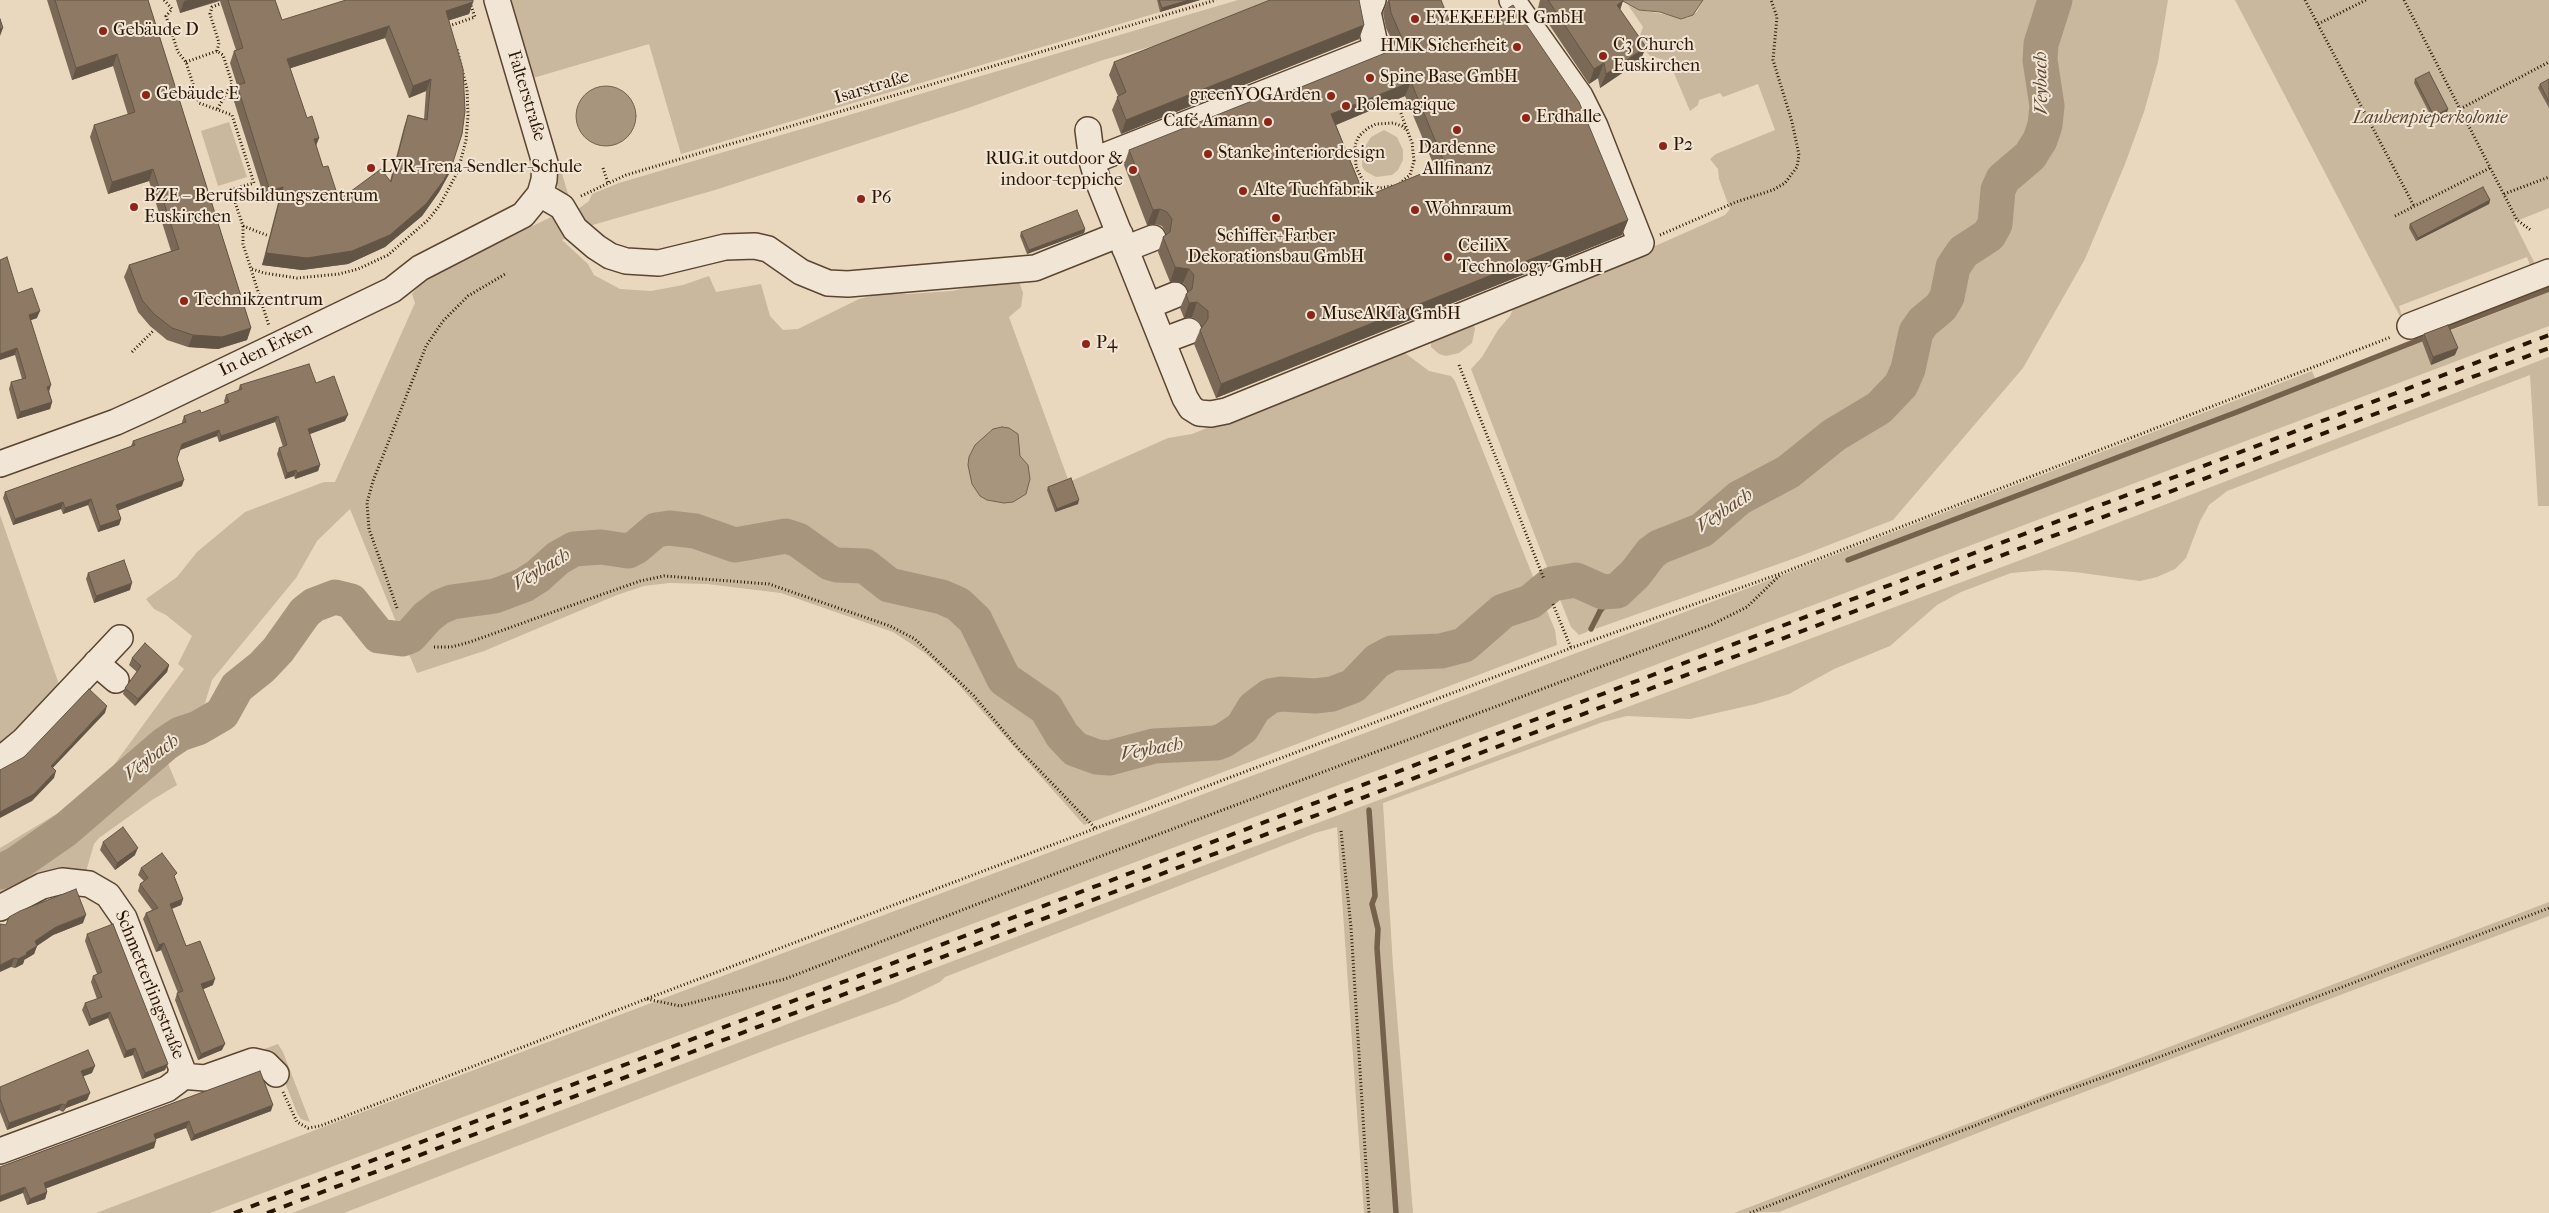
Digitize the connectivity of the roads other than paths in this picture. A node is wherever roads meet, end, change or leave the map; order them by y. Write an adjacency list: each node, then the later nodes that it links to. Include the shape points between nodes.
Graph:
1 (497, 0): 6 (street, Falterstraße, via 544,156 545,171)
2 (1373, 0): 5 (street, via 1368,12 1376,50)
3 (1512, 0): 14 (street, via 1580,96 1596,126 1641,243 1212,414 1200,414 1192,408)
4 (1088, 130): 5 (street)
5 (1092, 161): 8 (street)
6 (540, 194): 8 (street, via 562,207 571,223 589,242 610,256 626,261 659,262 725,247 755,246 768,249 801,272 828,283 1035,268); 15 (street, In den Erken, via 530,209 516,220 420,268 392,290 116,422)
7 (1153, 238): 8 (street)
8 (1123, 242): 11 (street)
9 (2549, 272): 12 (street)
10 (1175, 295): 11 (street)
11 (1148, 306): 14 (street)
12 (2410, 326)
13 (1189, 331): 14 (street)
14 (1162, 341)
15 (0, 464)
16 (120, 638): 17 (street)
17 (96, 663): 18 (street); 19 (street, via 23,741)
18 (116, 680)
19 (0, 760)
20 (0, 908): 22 (street, Schmetterlingstraße, via 42,886 62,881 89,884 108,895 124,918 180,1061)
21 (276, 1074): 22 (street, Schmetterlingstraße, via 266,1064 253,1061 205,1078)
22 (182, 1076): 23 (street, Schmetterlingstraße, via 167,1089)
23 (0, 1151)

